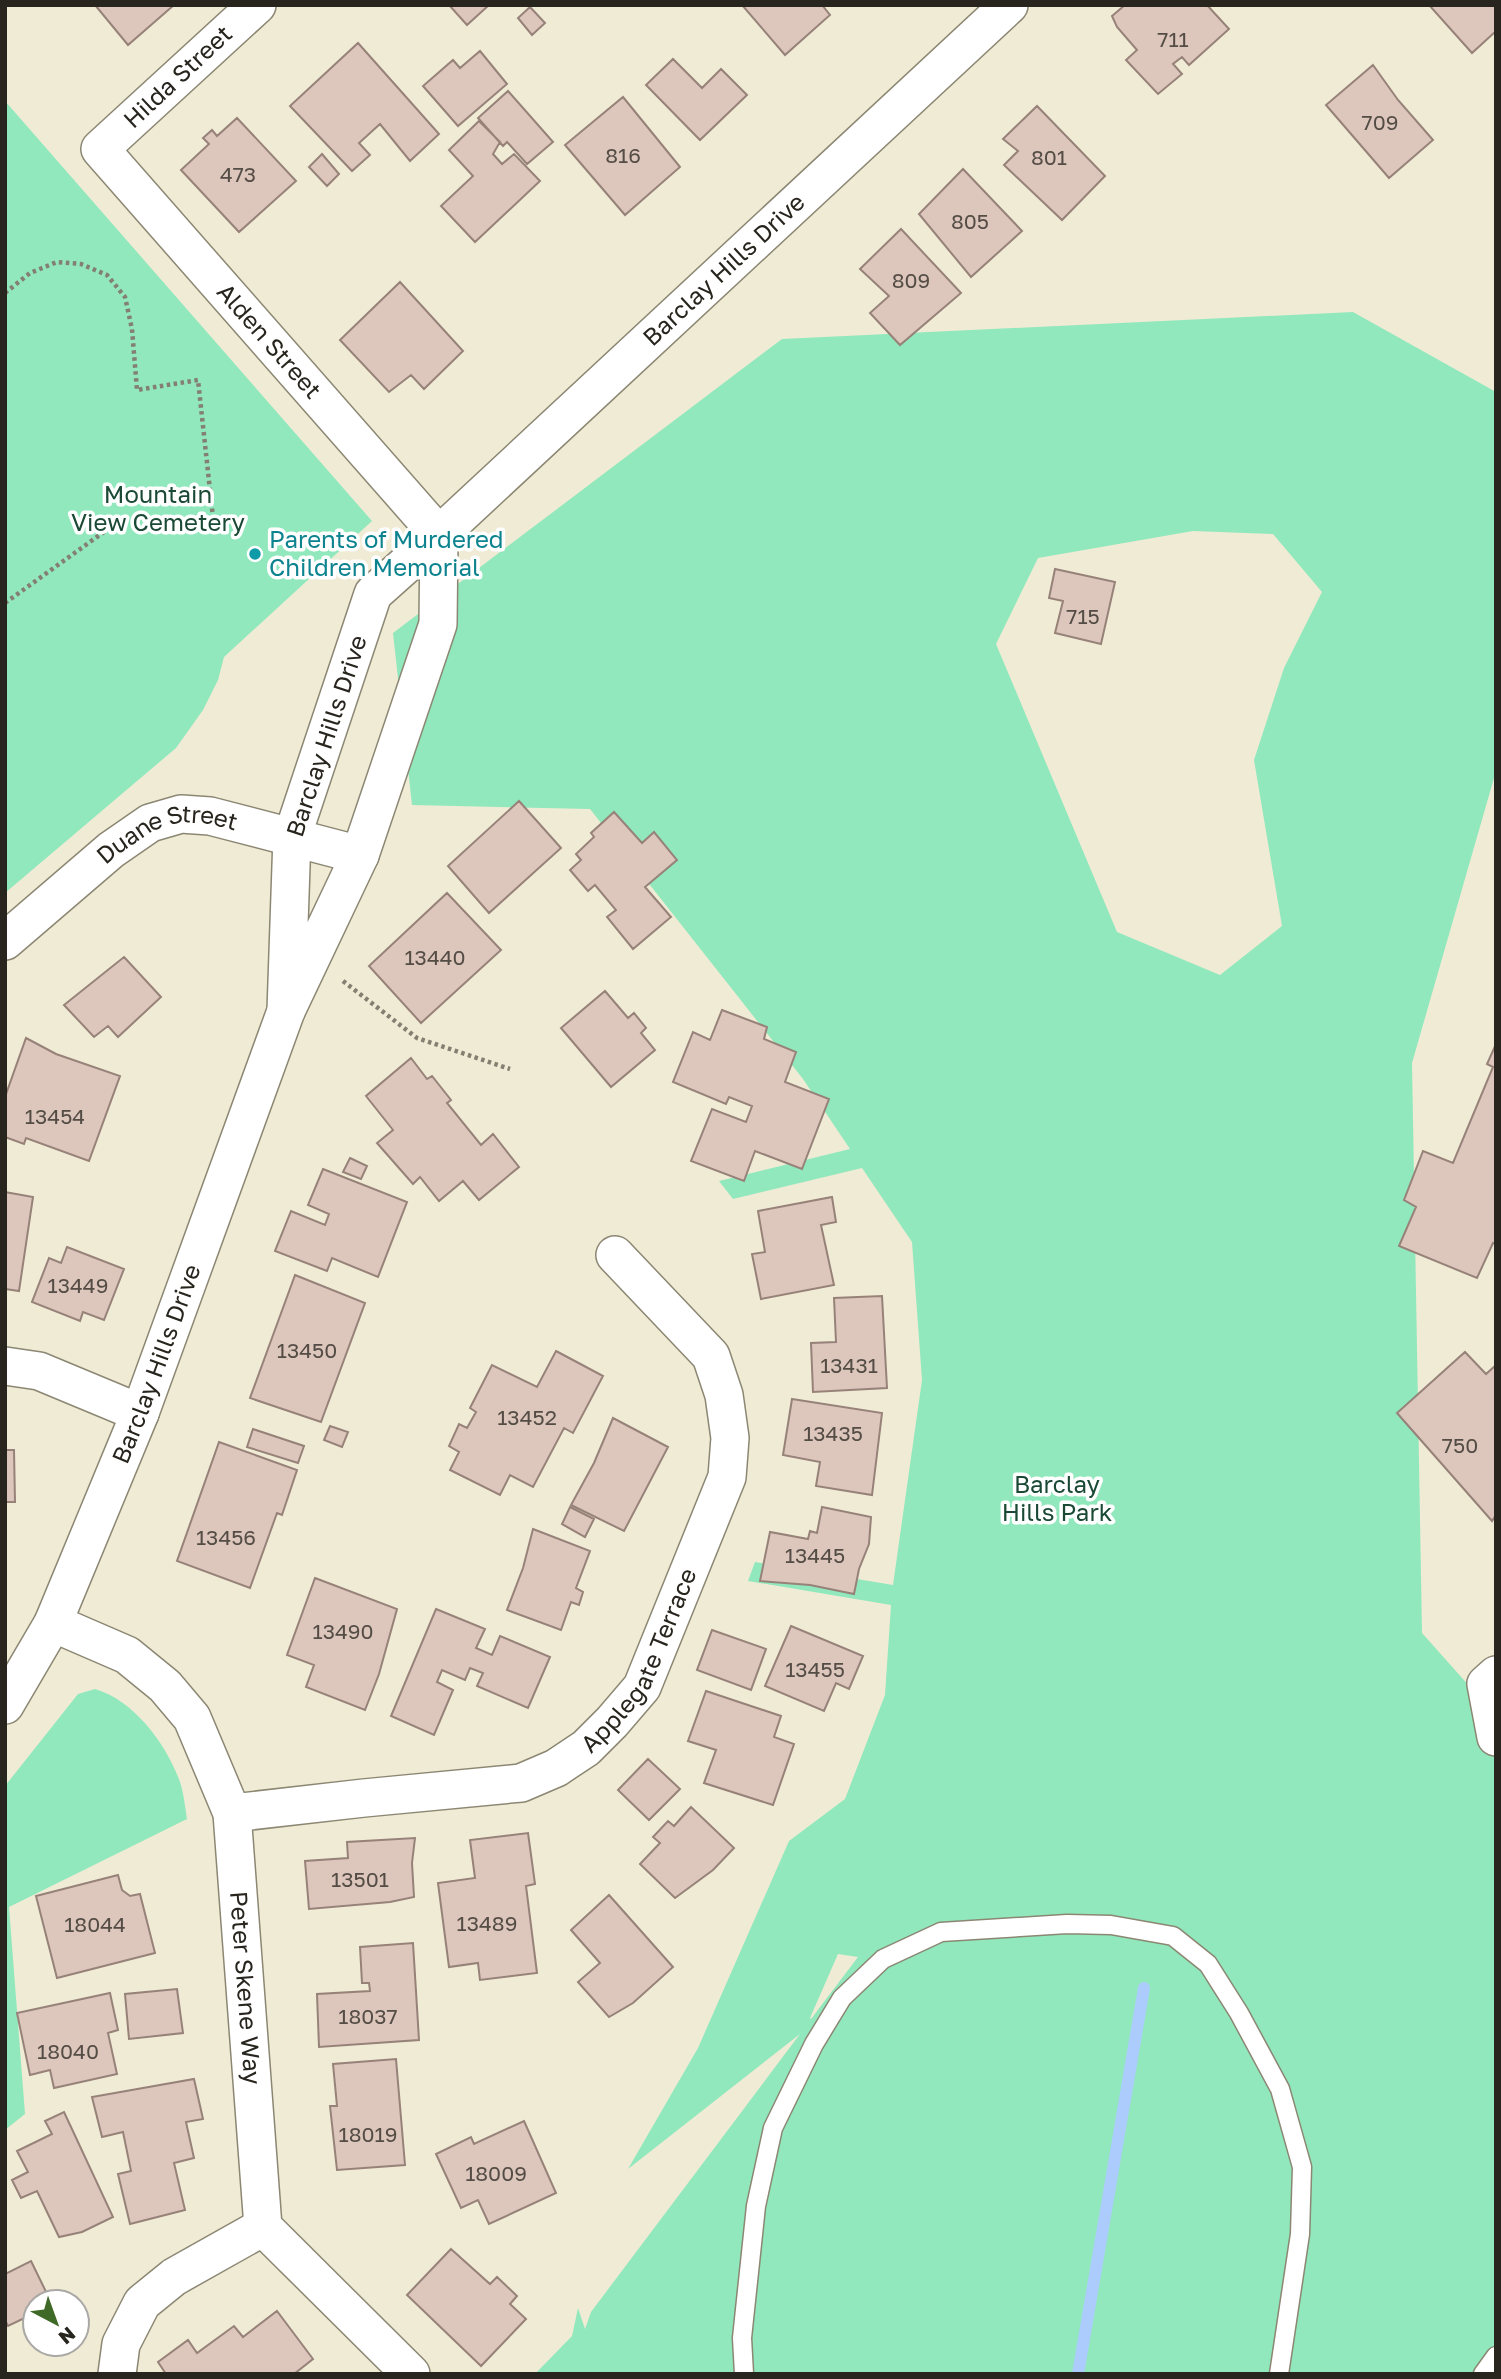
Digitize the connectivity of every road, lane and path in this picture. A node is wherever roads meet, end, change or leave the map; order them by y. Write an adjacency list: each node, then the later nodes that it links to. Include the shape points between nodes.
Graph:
1 (257, 5): 3 (street, Hilda Street)
2 (1009, 5): 7 (street, Barclay Hills Drive)
3 (100, 149): 7 (street, Alden Street)
4 (5, 293): 5 (path, via 30,273 57,262 81,264 107,275 125,297 137,390 198,380)
5 (214, 527)
6 (108, 529): 8 (path)
7 (439, 535): 9 (street, Barclay Hills Drive, via 373,594); 10 (street, Barclay Hills Drive, via 438,624)
8 (5, 603)
9 (292, 837): 10 (street, Duane Street); 11 (street, Duane Street, via 210,816 181,814 150,823 111,850); 13 (street, Barclay Hills Drive)
10 (360, 855): 12 (street, Barclay Hills Drive)
11 (5, 941)
12 (312, 956): 13 (street, Barclay Hills Drive); 14 (path, via 417,1038)
13 (286, 1011): 17 (street, Barclay Hills Drive)
14 (510, 1069)
15 (615, 1255): 22 (street, Applegate Terrace, via 711,1356 724,1395 730,1438 727,1477 642,1686 586,1748 521,1783)
16 (5, 1366): 17 (street, via 39,1371)
17 (140, 1413): 18 (street, Barclay Hills Drive)
18 (53, 1623): 20 (street, Barclay Hills Drive); 22 (street, Peter Skene Way, via 127,1655 165,1686 192,1718)
19 (1491, 1680): 21 (street)
20 (5, 1705)
21 (1496, 1737)
22 (232, 1813): 23 (street, Peter Skene Way)
23 (263, 2227): 25 (street, via 174,2277 142,2303 121,2344); 26 (street)
24 (1496, 2356): 29 (lane)
25 (117, 2374)
26 (411, 2374)
27 (744, 2374): 28 (lane, via 743,2338 756,2206 773,2128 842,1998 883,1959 941,1932 1067,1924 1111,1925 1173,1936 1208,1964 1280,2089 1302,2167 1300,2234)
28 (1279, 2374)
29 (1483, 2374)

